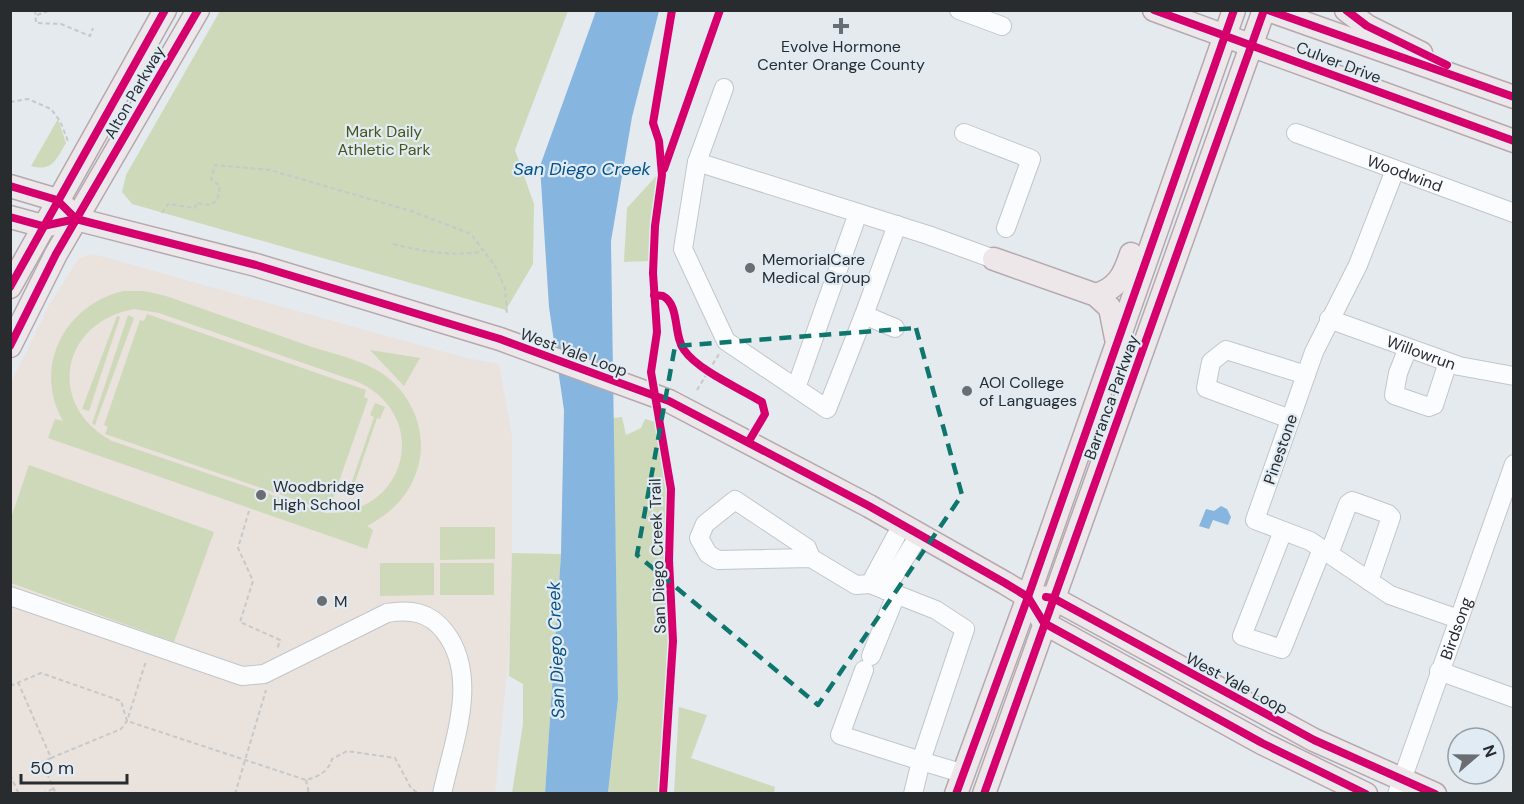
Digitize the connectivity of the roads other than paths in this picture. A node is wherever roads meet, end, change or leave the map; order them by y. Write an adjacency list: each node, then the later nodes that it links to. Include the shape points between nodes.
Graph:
1 (165, 10): 20 (main road, Alton Parkway)
2 (198, 10): 24 (main road, Alton Parkway)
3 (959, 10): 8 (street)
4 (1154, 10): 9 (main road, Culver Drive)
5 (1234, 10): 9 (main road, Barranca Parkway)
6 (1266, 10): 10 (main road, Barranca Parkway); 12 (main road, Culver Drive)
7 (1346, 10): 12 (main road, via 1367,26)
8 (1002, 26)
9 (1226, 36): 10 (main road, Culver Drive); 16 (main road, Barranca Parkway)
10 (1253, 45): 15 (main road, Culver Drive); 51 (main road, Barranca Parkway)
11 (724, 88): 17 (street)
12 (1507, 94)
13 (964, 133): 27 (street, via 1030,159)
14 (1296, 133): 18 (street, Woodwind)
15 (1514, 141)
16 (1182, 156): 30 (main road, via 1156,184 1120,281 1111,290); 34 (main road, Barranca Parkway)
17 (697, 162): 21 (street); 40 (street, via 683,249 726,341)
18 (1395, 170): 22 (street, Woodwind); 32 (street, Pinestone, via 1358,265)
19 (10, 186): 20 (main road)
20 (57, 200): 24 (main road); 26 (main road, Alton Parkway)
21 (858, 213): 25 (street); 40 (street)
22 (1514, 213)
23 (10, 217): 26 (main road, West Yale Loop)
24 (76, 219): 26 (main road, West Yale Loop); 35 (main road, Alton Parkway); 43 (main road, West Yale Loop, via 256,265 500,339 669,401)
25 (897, 225): 28 (street); 31 (street)
26 (43, 226): 29 (main road, Alton Parkway)
27 (1006, 228)
28 (994, 259): 30 (main road)
29 (10, 287)
30 (1096, 295): 34 (main road, via 1110,308)
31 (864, 315): 33 (street); 40 (street, via 827,409)
32 (1329, 319): 36 (street, Willowrun); 38 (street, Pinestone)
33 (895, 328)
34 (1117, 340): 50 (main road, Barranca Parkway)
35 (10, 346)
36 (1408, 348): 37 (street, Willowrun); 37 (street, via 1394,395 1429,407 1434,405)
37 (1448, 362): 39 (street, Willowrun)
38 (1306, 375): 41 (street, Pinestone); 41 (street, via 1226,350 1211,362 1206,388)
39 (1514, 376)
40 (796, 388)
41 (1290, 420): 44 (street, Pinestone, via 1255,520)
42 (1514, 464): 52 (street, Birdsong)
43 (910, 530): 48 (street); 50 (main road, West Yale Loop)
44 (1283, 531): 45 (street, Pinestone); 45 (street, via 1242,636 1282,649)
45 (1326, 552): 47 (street, Pinestone); 47 (street, via 1352,501 1388,514 1391,517)
46 (811, 558): 46 (street, via 807,548 735,500 705,524 699,538 708,554 718,560); 48 (street, via 856,585)
47 (1369, 581): 52 (street, Pinestone, via 1390,595)
48 (884, 590): 56 (street, via 936,610 965,629); 56 (street, via 867,663 840,735)
49 (10, 596): 59 (street, via 242,676 271,670 387,613 406,610 425,614 438,622 458,653 464,682)
50 (1028, 597): 51 (main road, West Yale Loop); 53 (main road, West Yale Loop); 57 (main road, Barranca Parkway)
51 (1053, 598): 53 (main road, Barranca Parkway); 58 (main road, West Yale Loop)
52 (1458, 619): 54 (street, Birdsong)
53 (1044, 623): 61 (main road, Barranca Parkway); 62 (main road, West Yale Loop)
54 (1439, 671): 55 (street); 58 (street, Birdsong)
55 (1514, 698)
56 (921, 761): 57 (street); 60 (street)
57 (959, 783)
58 (1399, 786): 63 (main road, West Yale Loop)
59 (442, 794)
60 (913, 794)
61 (984, 794)
62 (1366, 794)
63 (1435, 794)

